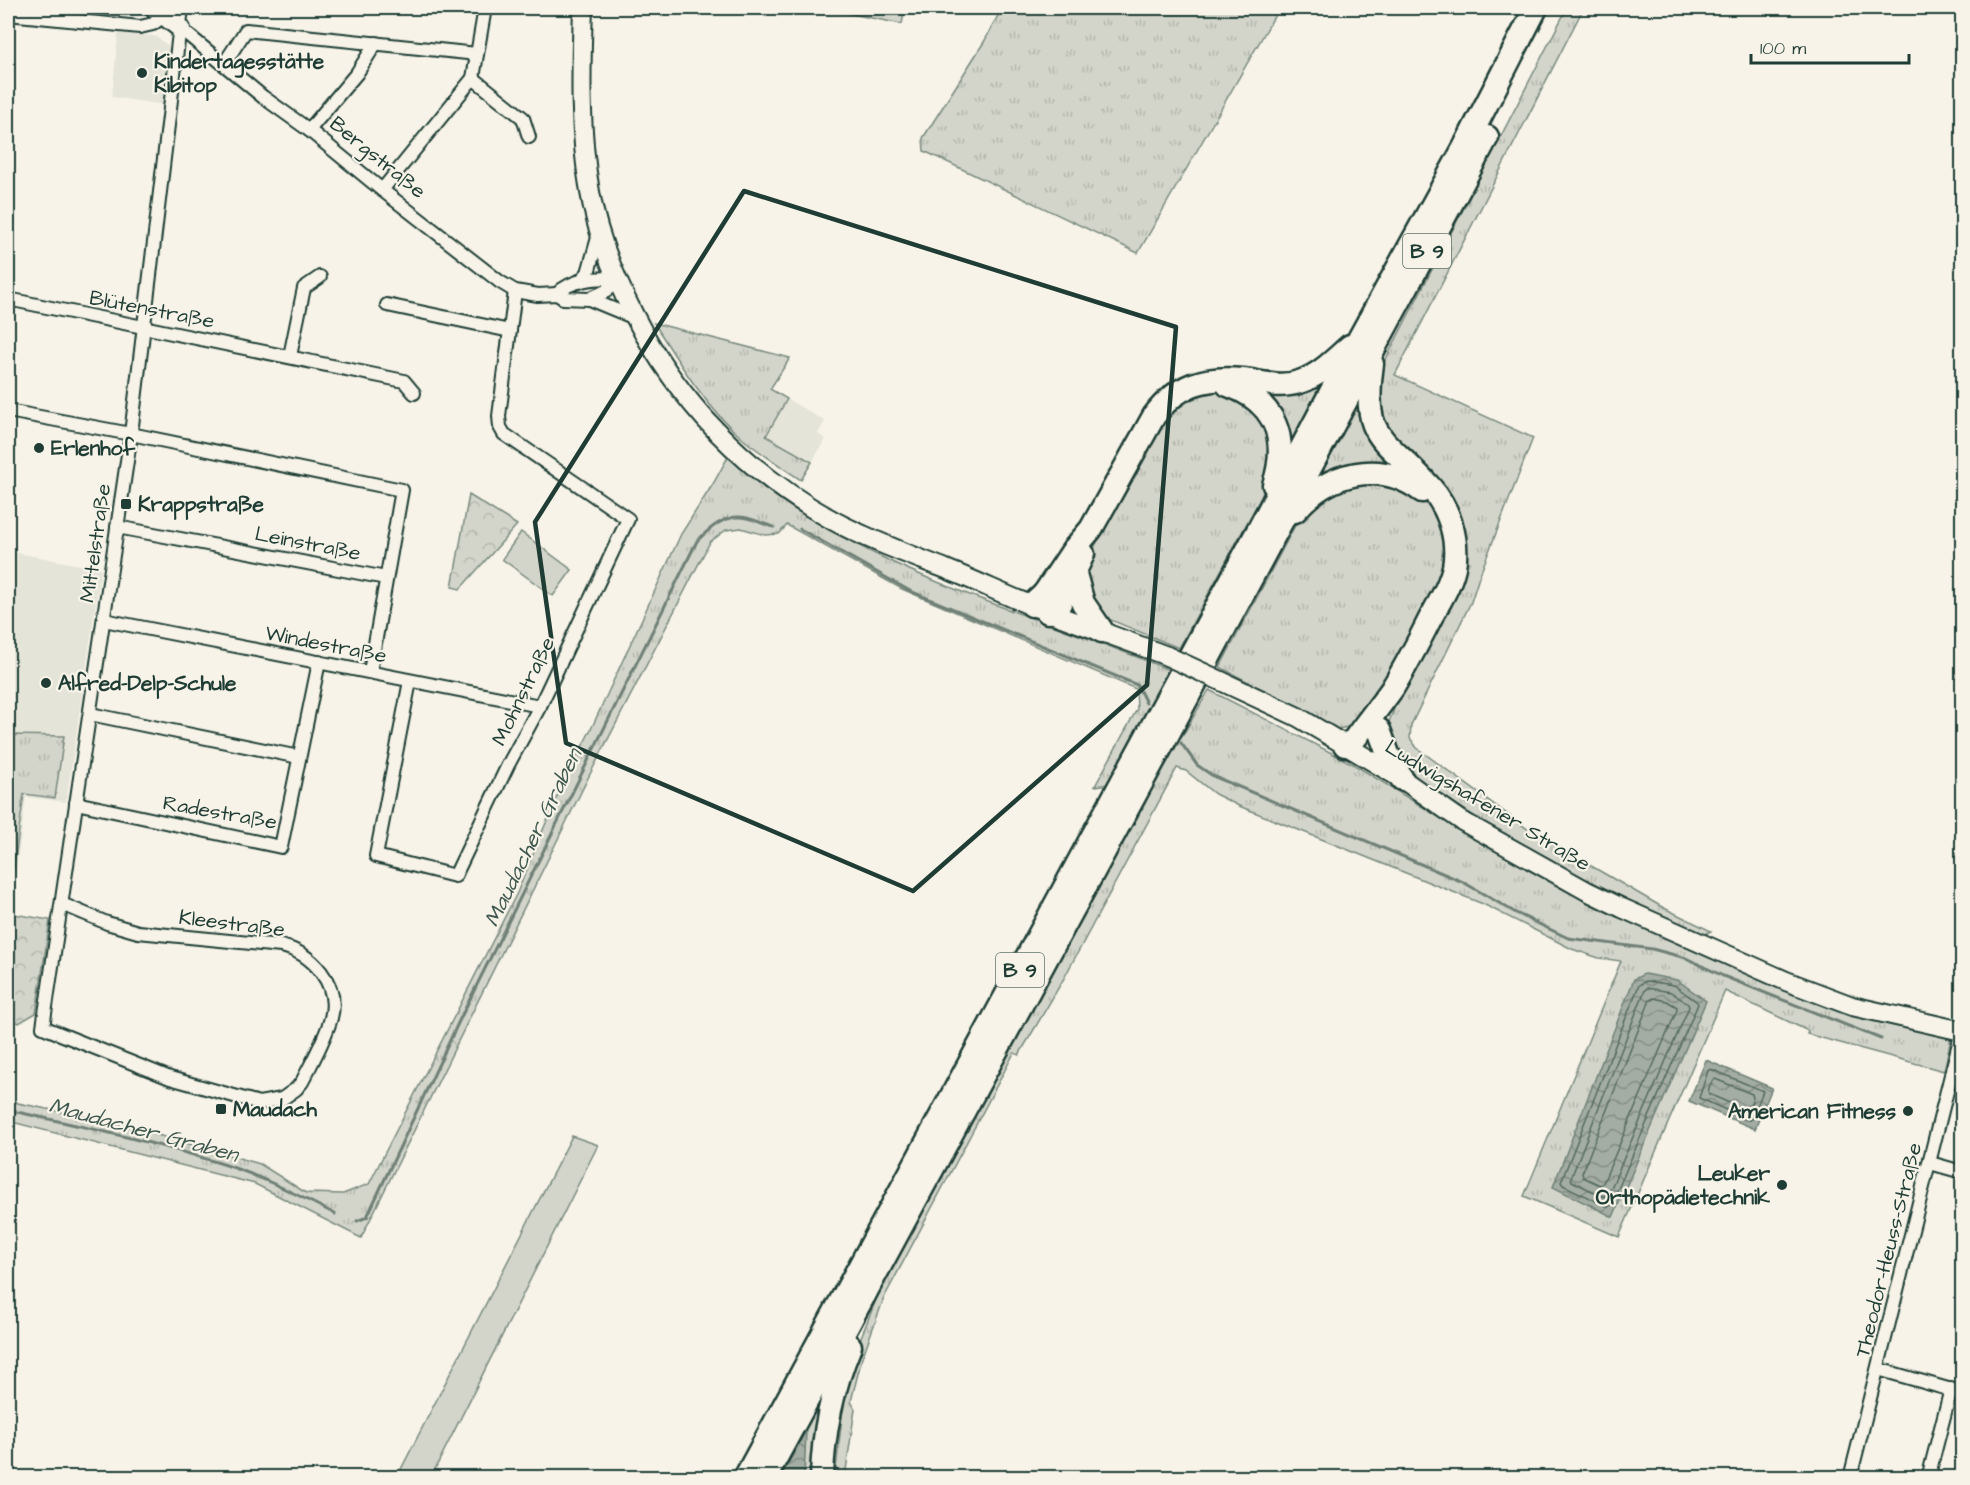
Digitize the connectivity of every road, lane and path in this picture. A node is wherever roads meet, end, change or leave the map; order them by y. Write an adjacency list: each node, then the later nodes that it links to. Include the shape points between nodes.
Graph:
1 (182, 8): 8 (street, Mittelstraße)
2 (485, 8): 10 (street)
3 (583, 8): 16 (main road, Ludwigshafener Straße, via 580,105 590,193)
4 (1536, 8): 28 (highway, B 9)
5 (1552, 8): 28 (highway, B 9, via 1480,152)
6 (159, 12): 7 (street, via 153,24 140,27); 8 (main road, Bergstraße)
7 (8, 14)
8 (181, 29): 11 (street, Bergstraße); 26 (street, Mittelstraße)
9 (376, 44): 10 (street); 11 (street, via 246,30); 13 (street)
10 (477, 54): 12 (street)
11 (224, 64): 13 (street, Bergstraße)
12 (473, 78): 14 (street, via 523,118); 15 (street)
13 (309, 130): 15 (street, Bergstraße)
14 (529, 137)
15 (382, 190): 20 (street, Bergstraße)
16 (599, 232): 18 (main road, Ludwigshafener Straße); 19 (street, via 588,273)
17 (320, 277): 29 (street, via 304,288)
18 (617, 279): 19 (street, via 600,277); 23 (street, via 606,291); 25 (main road, Ludwigshafener Straße)
19 (579, 282): 21 (street)
20 (515, 291): 21 (street, Bergstraße); 27 (street, Mohnstraße)
21 (557, 294): 23 (street, Bergstraße, via 562,298)
22 (8, 299): 26 (street, Blütenstraße)
23 (589, 299): 25 (street, Bergstraße)
24 (387, 304): 27 (street)
25 (635, 318): 40 (main road, Ludwigshafener Straße, via 665,370 709,425 775,483 836,522 891,548)
26 (145, 328): 29 (street, Blütenstraße); 33 (street, Mittelstraße)
27 (510, 331): 47 (street, Mohnstraße, via 499,416 504,434 628,519)
28 (1367, 344): 30 (highway, via 1300,382 1279,385); 34 (highway, via 1369,412 1376,430); 37 (highway, B 9)
29 (290, 356): 31 (street, Blütenstraße, via 404,381)
30 (1215, 380): 36 (highway, via 1186,387 1163,403); 37 (highway, via 1238,388 1259,402 1277,431 1280,466)
31 (414, 393)
32 (8, 411): 33 (street)
33 (131, 434): 35 (street, Mittelstraße); 39 (street, via 402,490)
34 (1443, 506): 37 (highway, via 1409,481 1386,474 1356,473 1307,497); 46 (highway, via 1451,522 1454,568)
35 (117, 526): 39 (street, Leinstraße); 41 (street, Mittelstraße)
36 (1090, 529): 38 (highway); 40 (highway)
37 (1267, 532): 60 (highway, B 9); 63 (highway, B 9)
38 (1075, 574): 40 (highway, via 1059,605); 42 (highway, via 1083,603)
39 (386, 578): 44 (street)
40 (1041, 604): 42 (main road, Ludwigshafener Straße)
41 (104, 620): 43 (street, Windestraße); 48 (street, Mittelstraße)
42 (1102, 631): 50 (main road, Ludwigshafener Straße, bridge, via 1167,656)
43 (319, 662): 44 (street, Windestraße); 51 (street, Radestraße)
44 (369, 672): 45 (street, Windestraße)
45 (410, 681): 47 (street, Windestraße); 47 (street, Mohnstraße, via 376,856 455,876)
46 (1392, 688): 49 (highway); 50 (highway)
47 (540, 706)
48 (90, 714): 51 (street); 53 (street, Mittelstraße)
49 (1379, 730): 50 (highway, via 1365,747); 52 (highway)
50 (1351, 745): 52 (main road, Ludwigshafener Straße)
51 (299, 757): 53 (street, Radestraße, via 281,847)
52 (1402, 780): 56 (main road, Ludwigshafener Straße, via 1462,821 1622,908 1852,1006)
53 (76, 803): 54 (street, Mittelstraße)
54 (62, 904): 55 (street, Mittelstraße); 55 (street, Kleestraße, via 138,932 298,951 324,976 331,997 331,1018 296,1089 282,1099 259,1103 170,1078)
55 (43, 1027)
56 (1962, 1031): 57 (street, Theodor-Heuss-Straße)
57 (1960, 1053): 58 (street, Theodor-Heuss-Straße)
58 (1930, 1163): 59 (street); 61 (street, Theodor-Heuss-Straße)
59 (1962, 1172)
60 (892, 1245): 64 (highway, B 9); 65 (highway, via 843,1363 825,1435)
61 (1878, 1369): 62 (street); 66 (street, Theodor-Heuss-Straße)
62 (1957, 1391): 67 (street)
63 (745, 1478)
64 (765, 1478)
65 (822, 1478)
66 (1850, 1478)
67 (1928, 1478)

